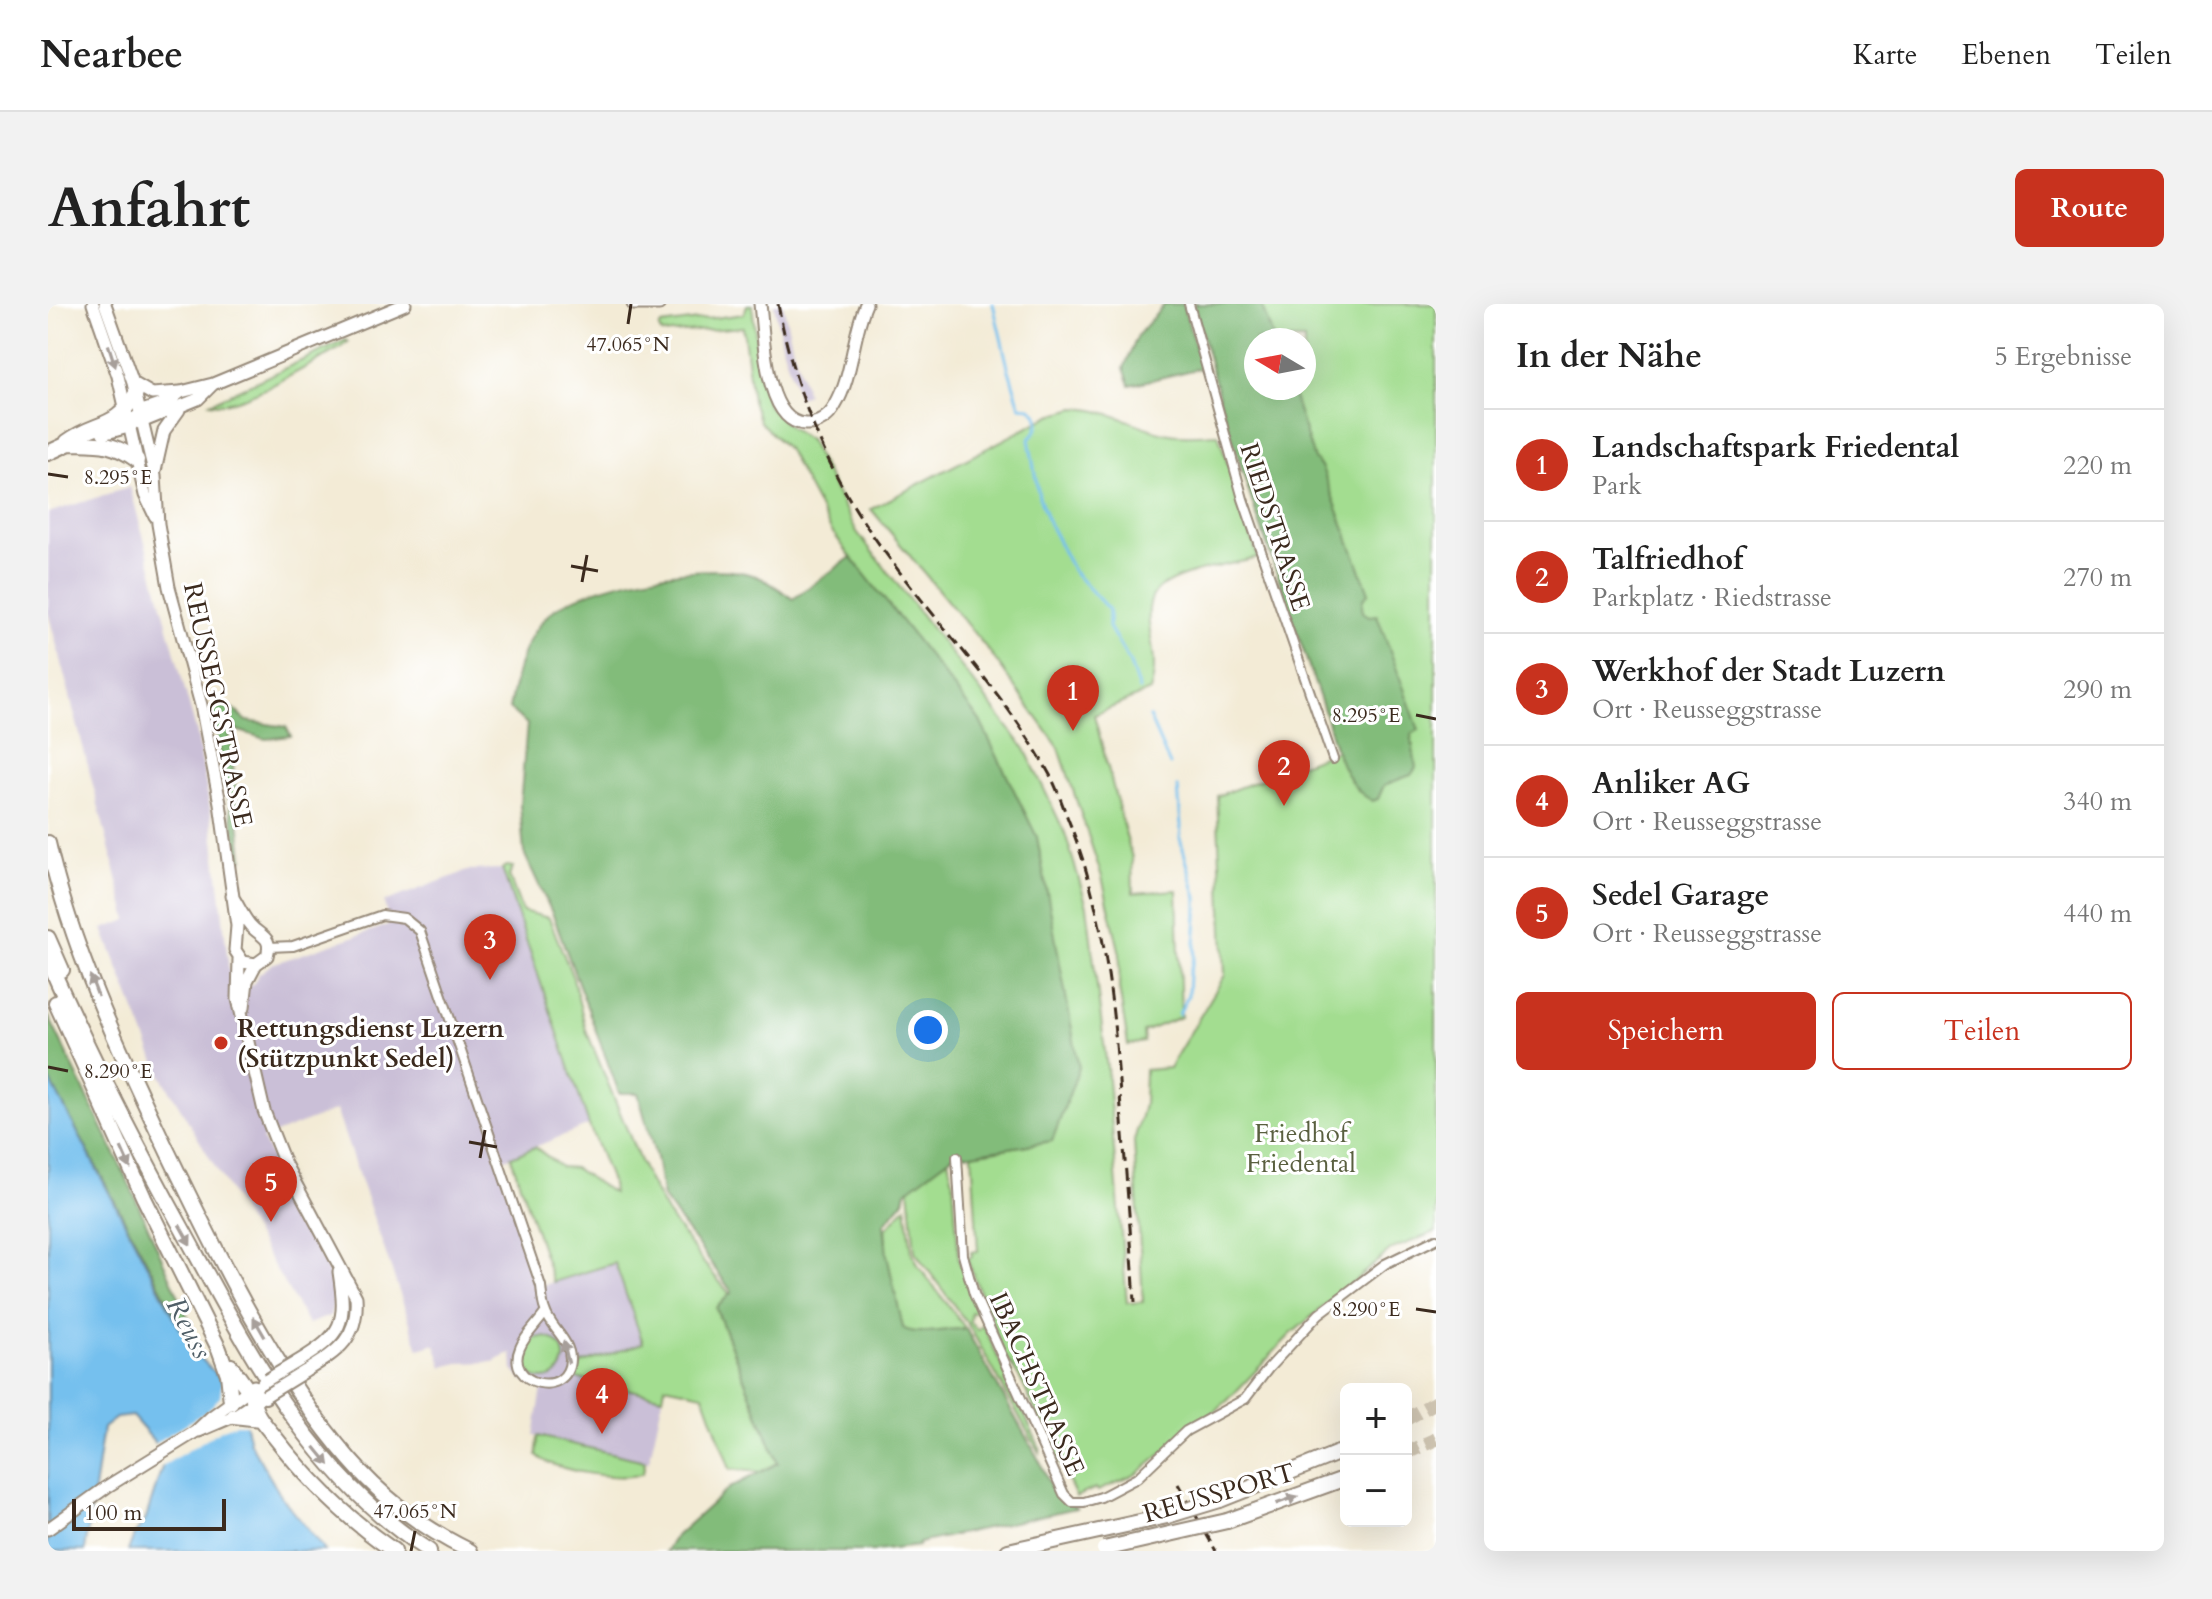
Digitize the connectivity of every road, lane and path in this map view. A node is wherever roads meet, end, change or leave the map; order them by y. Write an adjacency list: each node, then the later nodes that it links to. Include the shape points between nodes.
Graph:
1 (93, 304): 13 (main road, REUSSEGGSTRASSE, one-way to 13)
2 (105, 304): 10 (main road)
3 (405, 304): 9 (main road)
4 (633, 304): 5 (main road)
5 (659, 304)
6 (760, 304): 7 (main road, via 775,400 792,420 808,424 827,416 840,397)
7 (866, 304)
8 (1189, 304): 19 (street, RIEDSTRASSE, via 1243,499)
9 (213, 384): 11 (main road); 12 (main road)
10 (134, 388): 11 (main road, via 152,394); 13 (highway)
11 (181, 392): 13 (main road)
12 (185, 405): 13 (main road); 17 (main road, via 164,431)
13 (135, 417): 14 (highway); 16 (main road, REUSSEGGSTRASSE); 17 (main road, REUSSEGGSTRASSE)
14 (67, 442): 15 (highway); 16 (highway, via 106,444)
15 (48, 453)
16 (137, 460): 18 (main road, REUSSEGGSTRASSE)
17 (155, 476): 18 (main road, REUSSEGGSTRASSE)
18 (158, 524): 21 (main road, REUSSEGGSTRASSE, via 209,742)
19 (1333, 759)
20 (48, 843): 47 (highway, one-way to 20, via 419,1521 369,1481 316,1417 271,1347 193,1205 110,1025)
21 (232, 896): 22 (main road, REUSSEGGSTRASSE); 23 (main road, REUSSEGGSTRASSE)
22 (255, 930): 23 (main road); 25 (main road, via 265,935)
23 (238, 937): 26 (main road)
24 (48, 938): 32 (highway)
25 (269, 947): 28 (main road); 34 (street, via 293,946 382,915 404,918 420,931 541,1286)
26 (239, 959): 28 (main road); 30 (main road, via 237,993)
27 (48, 960): 32 (highway)
28 (256, 964): 30 (main road, via 247,981)
29 (48, 984): 35 (highway, one-way to 35)
30 (243, 1016): 36 (main road, via 257,1090 273,1137 356,1297 354,1322 342,1346)
31 (957, 1157): 33 (street, IBACHSTRASSE, via 962,1251 974,1294 1064,1494 1076,1503 1137,1478 1186,1431 1241,1403 1319,1314 1385,1264)
32 (148, 1166): 46 (highway, one-way to 46, via 297,1423 345,1483)
33 (1436, 1239)
34 (545, 1313): 34 (street, one-way to 34, via 517,1357 526,1378 547,1384 563,1376 570,1360)
35 (219, 1349): 38 (highway); 39 (highway, via 228,1374)
36 (300, 1367): 37 (main road, bridge); 38 (main road, bridge)
37 (267, 1380): 38 (highway)
38 (256, 1395): 39 (main road); 40 (highway)
39 (228, 1409): 40 (highway); 43 (main road)
40 (260, 1419): 45 (highway, via 315,1484)
41 (1338, 1453): 48 (highway, bridge, via 1167,1516)
42 (1340, 1480): 44 (highway, REUSSPORT, one-way to 42, bridge, via 1227,1521)
43 (48, 1529)
44 (1100, 1550)
45 (394, 1551)
46 (429, 1551)
47 (470, 1551)
48 (1008, 1551)

